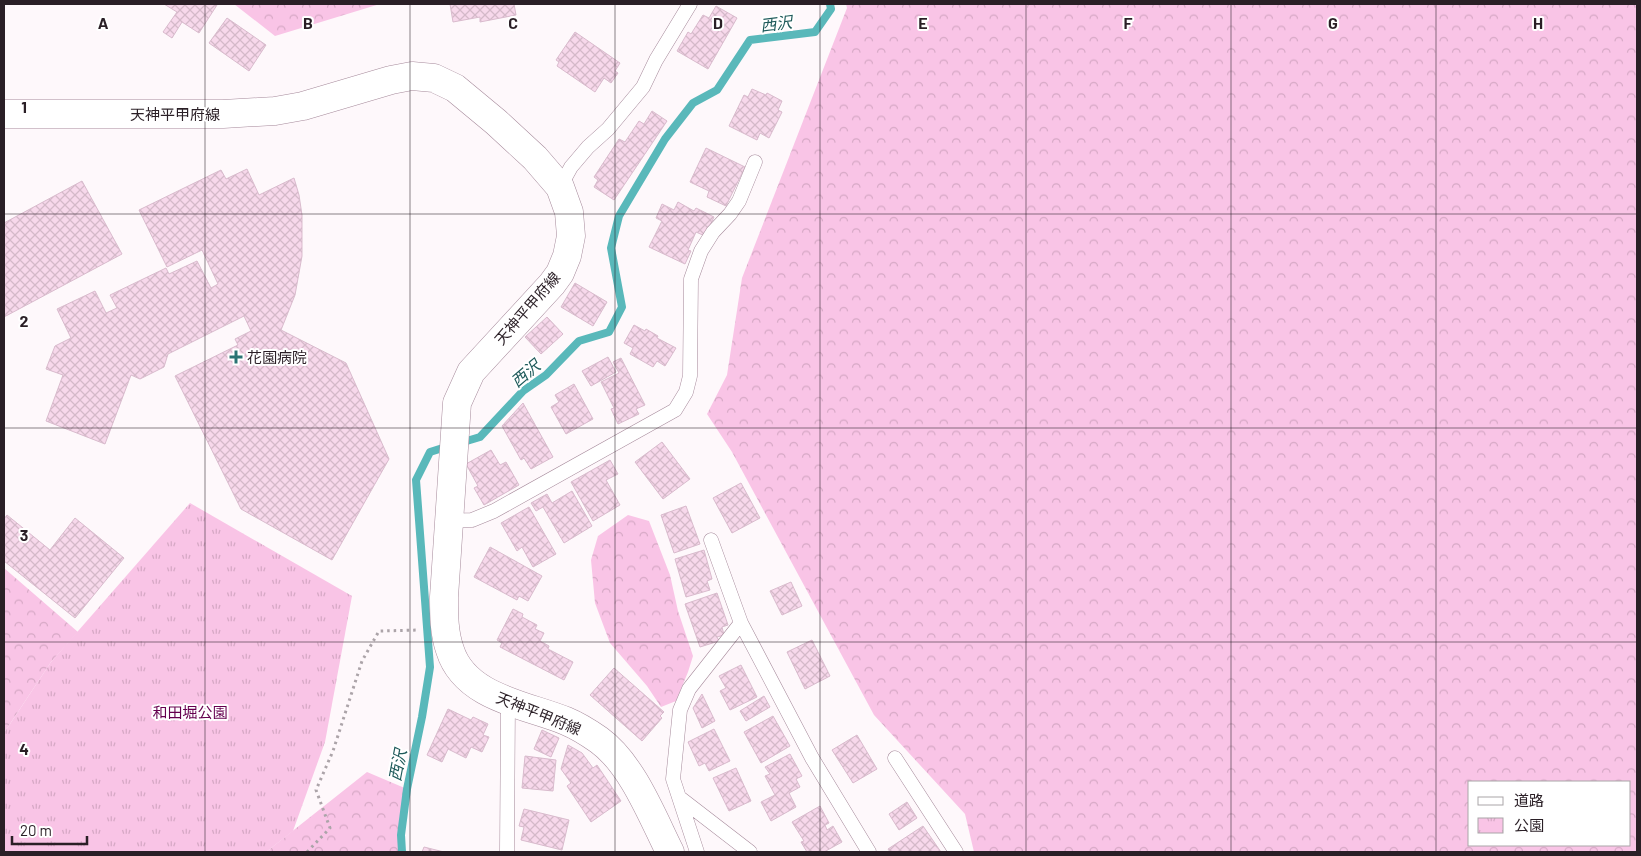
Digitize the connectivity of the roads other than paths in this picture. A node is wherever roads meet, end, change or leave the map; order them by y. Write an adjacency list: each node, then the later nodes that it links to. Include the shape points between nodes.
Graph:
1 (690, 4): 4 (lane, via 643,87 571,167)
2 (4, 114): 4 (main road, 天神平甲府線, via 275,111 391,80 412,76 434,78 455,88 496,122 535,158)
3 (755, 162): 5 (lane, via 739,202 701,251 691,279 690,376 686,392 675,410 494,511 472,520)
4 (560, 187): 5 (main road, 天神平甲府線, via 569,212 571,236 560,273 471,372 457,403)
5 (449, 521): 8 (main road, 天神平甲府線, via 444,630 450,652 462,672)
6 (711, 540): 7 (lane)
7 (741, 623): 10 (lane, via 689,688 680,710 673,779); 15 (lane, via 812,758)
8 (508, 702): 11 (lane); 12 (main road, 天神平甲府線, via 568,721 611,750 630,774)
9 (895, 758): 16 (lane)
10 (680, 798): 13 (lane); 14 (lane)
11 (507, 852)
12 (670, 852)
13 (697, 852)
14 (750, 852)
15 (869, 852)
16 (956, 852)

